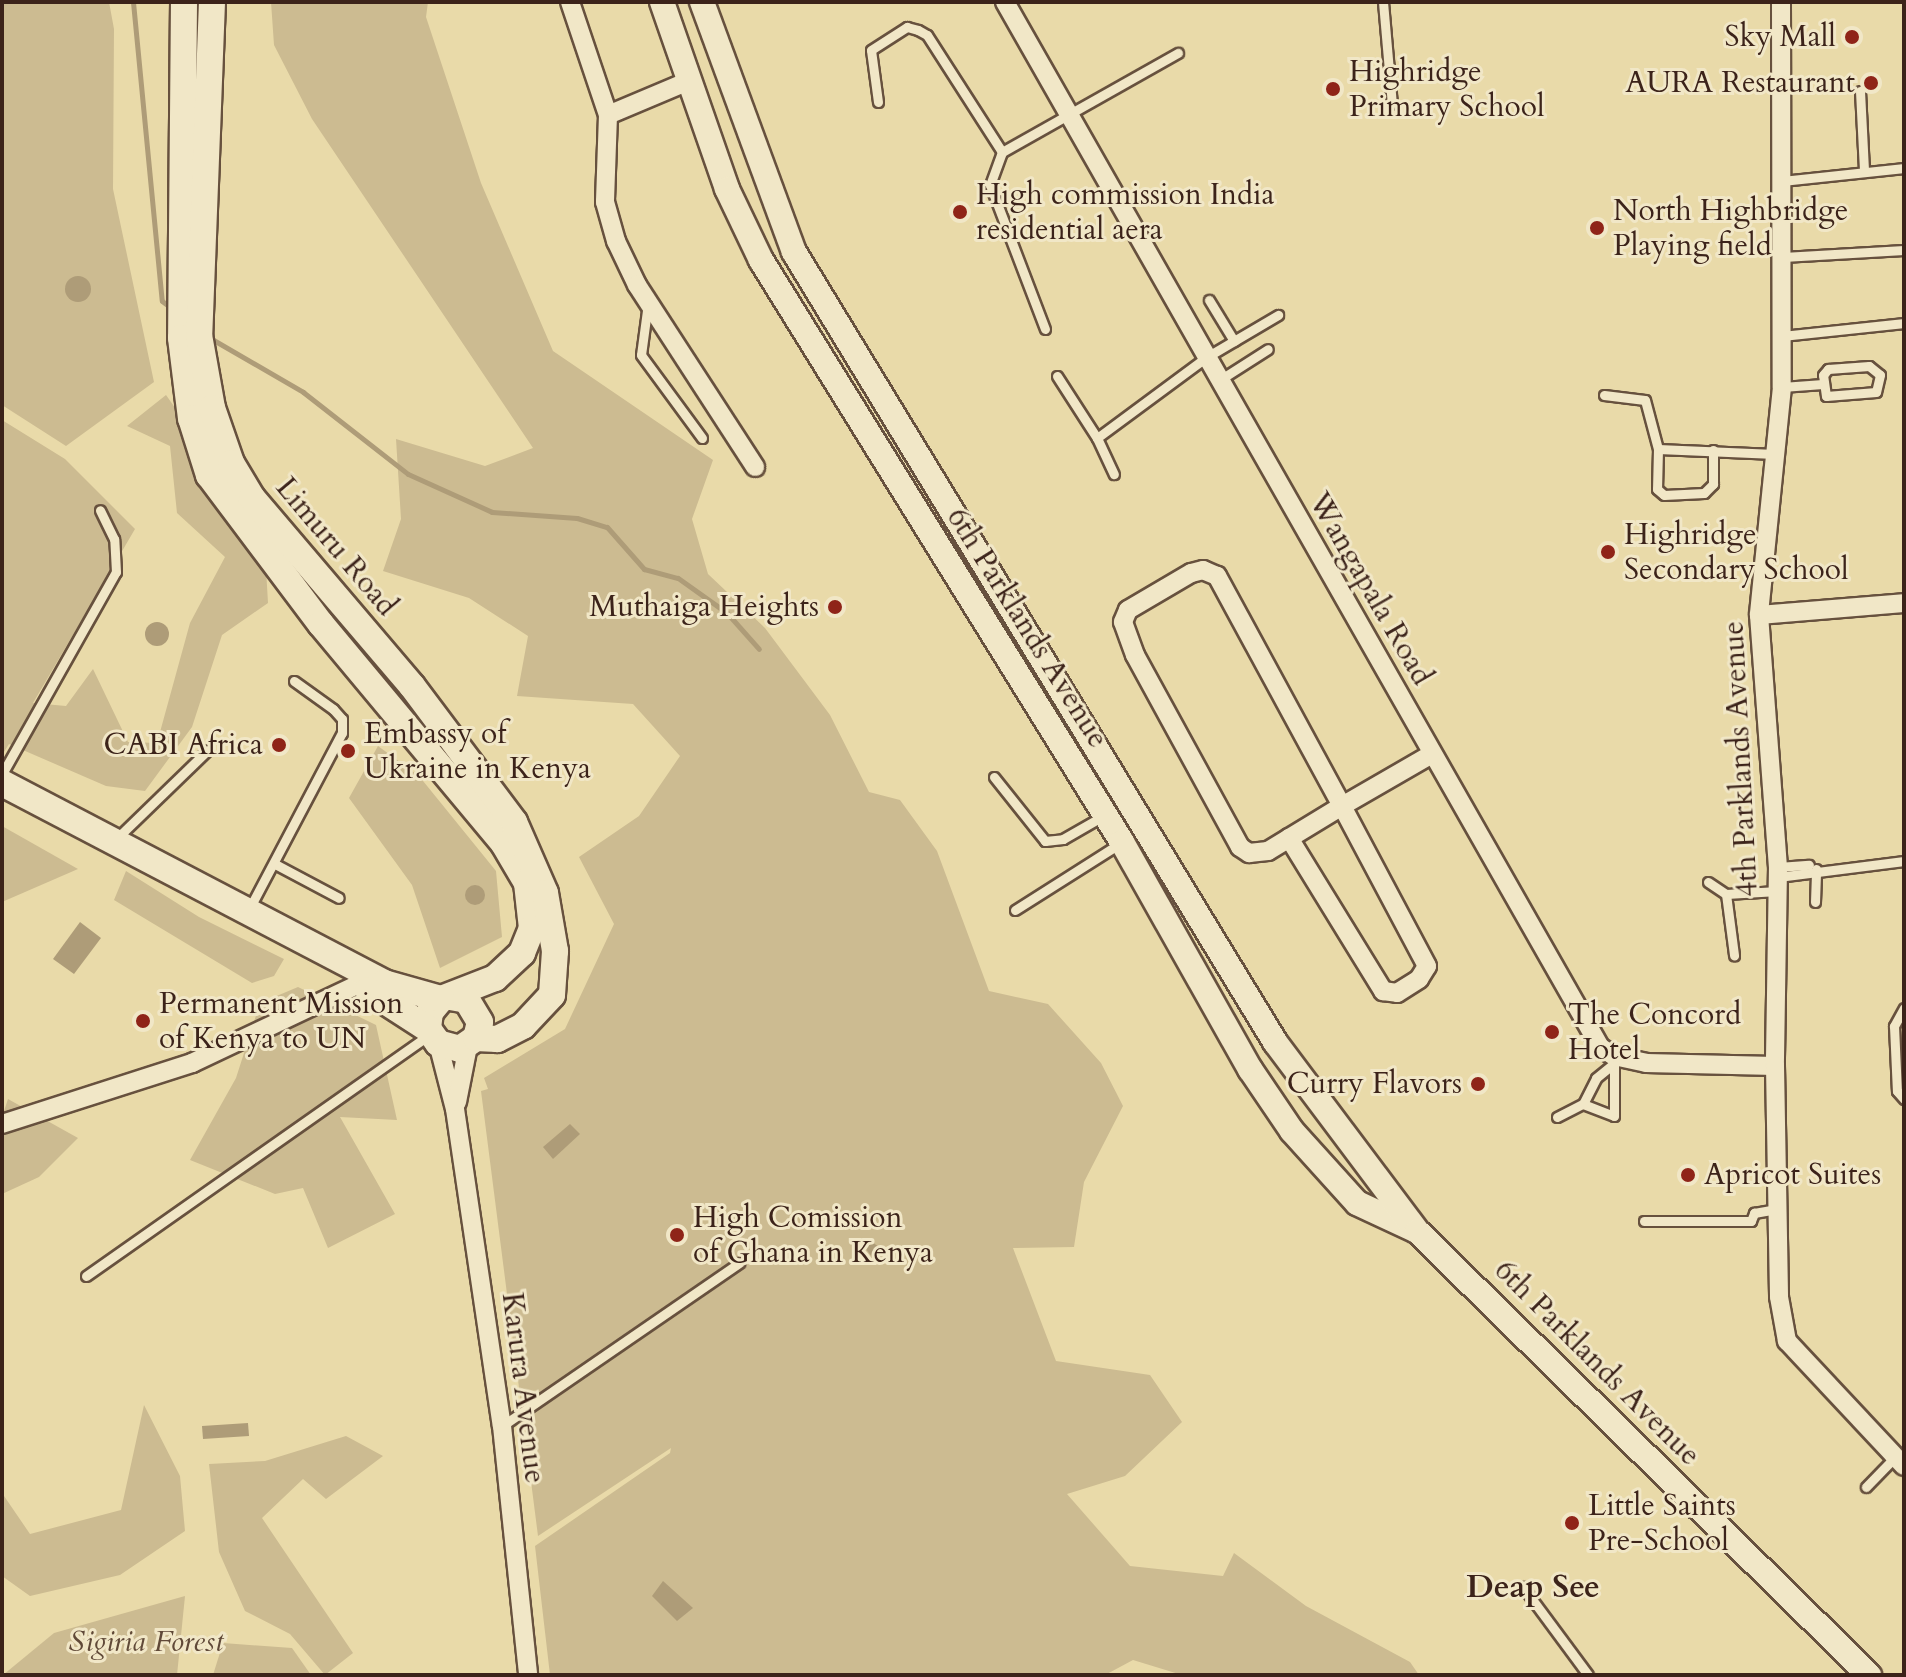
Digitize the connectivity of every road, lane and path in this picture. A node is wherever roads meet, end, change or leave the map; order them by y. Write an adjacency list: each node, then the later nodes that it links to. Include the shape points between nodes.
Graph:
1 (184, 2): 22 (main road)
2 (212, 2): 22 (main road)
3 (570, 2): 14 (street)
4 (662, 2): 10 (street, 6th Parklands Avenue)
5 (702, 2): 85 (street, 6th Parklands Avenue, via 794,252 1275,1042)
6 (1005, 2): 15 (street, Wangapala Road)
7 (1383, 2): 13 (lane)
8 (1781, 2): 19 (street, 4th Parklands Avenue)
9 (1178, 53): 15 (lane)
10 (686, 82): 14 (street); 56 (street, 6th Parklands Avenue, via 727,189 789,308)
11 (1860, 91): 18 (lane)
12 (878, 102): 16 (lane, via 871,50 907,27 918,30 927,35)
13 (1392, 104)
14 (608, 115): 24 (street, via 605,202 616,241)
15 (1068, 116): 16 (lane); 32 (street, Wangapala Road)
16 (1002, 152): 28 (lane, via 990,185)
17 (1904, 168): 18 (lane)
18 (1864, 171): 19 (lane)
19 (1782, 181): 21 (street, 4th Parklands Avenue)
20 (1904, 250): 21 (lane)
21 (1783, 257): 29 (street, 4th Parklands Avenue)
22 (192, 293): 27 (main road)
23 (1209, 300): 30 (lane)
24 (649, 302): 38 (lane, via 641,355); 43 (street)
25 (1278, 315): 30 (lane)
26 (1904, 323): 29 (lane)
27 (190, 328): 72 (main road, via 191,418 209,475 225,502 487,823 527,883 532,928 522,953 495,978); 75 (main road, Limuru Road, via 231,463 252,498 437,717 514,822 538,870 555,951 552,995 523,1026 497,1039)
28 (1045, 329)
29 (1782, 336): 36 (street, 4th Parklands Avenue)
30 (1234, 341): 32 (lane)
31 (1268, 349): 34 (lane)
32 (1205, 358): 34 (street, Wangapala Road); 39 (lane)
33 (1057, 376): 39 (lane)
34 (1218, 381): 50 (street, Wangapala Road)
35 (1823, 384): 35 (lane, via 1828,369 1869,366 1880,375 1881,388 1868,395 1830,399); 36 (lane)
36 (1782, 387): 42 (street, 4th Parklands Avenue)
37 (1604, 395): 40 (lane, via 1645,400)
38 (702, 438)
39 (1097, 438): 44 (lane)
40 (1658, 449): 41 (lane); 41 (lane, via 1657,489 1664,495 1704,493 1713,484)
41 (1713, 450): 42 (lane)
42 (1775, 454): 47 (street, 4th Parklands Avenue)
43 (755, 467)
44 (1114, 474)
45 (100, 510): 51 (lane, via 114,539 116,572)
46 (1904, 603): 47 (street)
47 (1759, 615): 63 (street, 4th Parklands Avenue)
48 (294, 681): 61 (lane, via 333,709 343,725)
49 (208, 750): 58 (lane)
50 (1432, 754): 55 (street); 76 (street, Wangapala Road, via 1588,1029)
51 (2, 774)
52 (994, 777): 56 (lane, via 1045,841 1063,839)
53 (2, 783): 58 (main road)
54 (2, 794): 71 (main road)
55 (1342, 806): 57 (street); 57 (street, via 1427,966 1405,989 1383,991); 57 (street, via 1217,576 1203,570 1191,573 1128,610 1123,622 1135,655 1240,847 1256,855)
56 (1105, 814): 59 (street, 6th Parklands Avenue)
57 (1289, 838)
58 (114, 841): 69 (main road)
59 (1122, 842): 68 (lane); 85 (street, 6th Parklands Avenue, via 1250,1069 1292,1131 1357,1203)
60 (1904, 859): 62 (lane); 63 (lane)
61 (275, 864): 66 (lane); 69 (lane)
62 (1816, 869): 63 (lane); 67 (lane)
63 (1778, 879): 65 (lane); 77 (street, 4th Parklands Avenue)
64 (1708, 882): 65 (lane)
65 (1726, 894): 70 (lane)
66 (339, 898)
67 (1815, 902)
68 (1015, 910)
69 (247, 913): 72 (main road, via 384,983)
70 (1734, 955)
71 (359, 984): 74 (main road); 82 (street, via 192,1063)
72 (446, 998): 74 (main road, via 430,1012); 75 (main road, via 474,1005 480,1022)
73 (1904, 1008): 78 (lane, via 1894,1026 1897,1091)
74 (432, 1035): 75 (main road, via 453,1049); 80 (street, Karura Avenue); 87 (lane)
75 (472, 1042): 80 (street, Karura Avenue)
76 (1613, 1061): 77 (street); 79 (lane, via 1596,1078); 79 (lane, via 1614,1116)
77 (1775, 1066): 83 (street, 4th Parklands Avenue)
78 (1904, 1099)
79 (1583, 1104): 81 (lane)
80 (455, 1109): 88 (street, Karura Avenue)
81 (1557, 1117)
82 (2, 1124)
83 (1777, 1209): 84 (lane, via 1756,1212 1751,1221); 89 (street, 4th Parklands Avenue, via 1779,1297 1787,1341)
84 (1644, 1221)
85 (1417, 1231): 94 (street, 6th Parklands Avenue)
86 (739, 1263): 88 (lane)
87 (86, 1276)
88 (502, 1426): 92 (street, Karura Avenue)
89 (1899, 1461): 90 (lane)
90 (1866, 1487)
91 (1523, 1587): 93 (lane)
92 (528, 1675)
93 (1588, 1675)
94 (1869, 1675)

